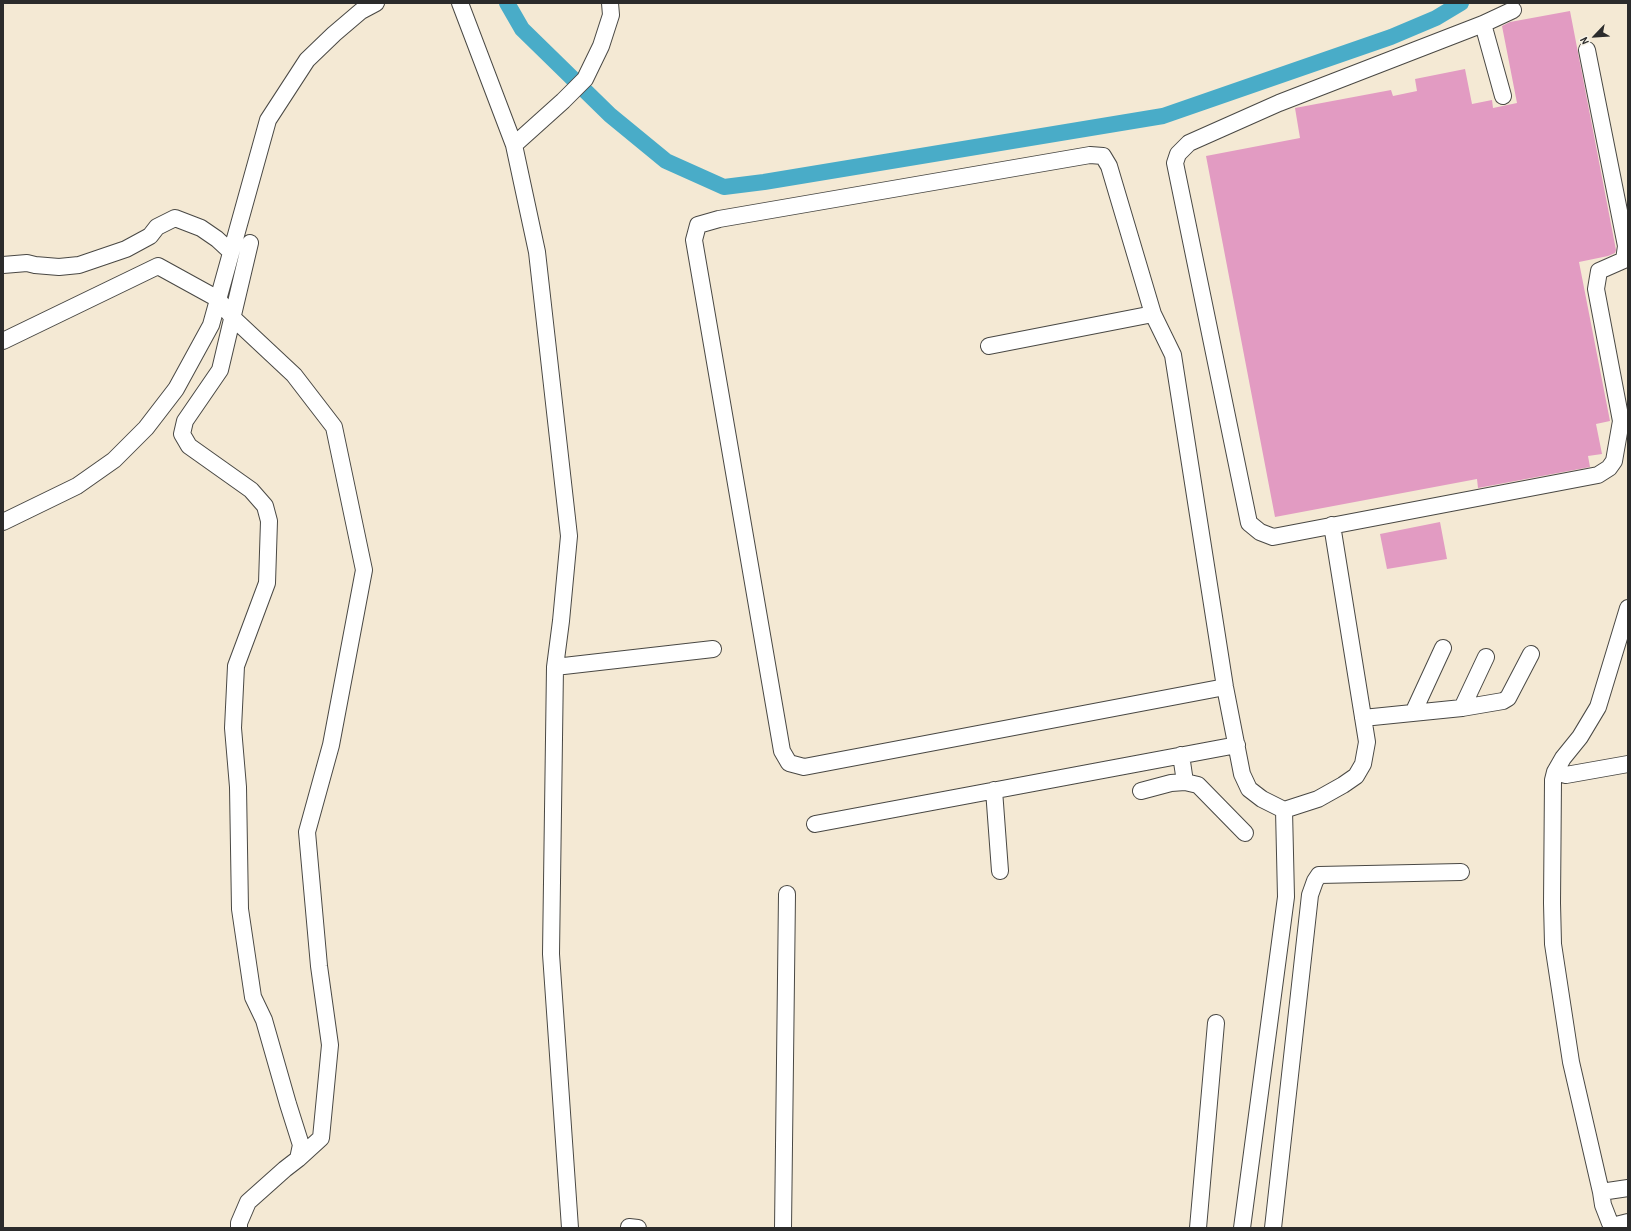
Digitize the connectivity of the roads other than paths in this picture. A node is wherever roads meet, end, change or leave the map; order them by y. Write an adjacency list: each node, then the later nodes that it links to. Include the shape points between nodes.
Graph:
1 (376, 3): 10 (street, via 361,11 307,60 268,120)
2 (460, 3): 8 (street)
3 (610, 3): 8 (street, via 611,15 601,46 585,79)
4 (1513, 10): 5 (street)
5 (1483, 24): 7 (street); 18 (street, via 1279,103 1189,143 1178,154 1175,163 1249,523 1260,532 1273,537)
6 (1587, 50): 18 (street, via 1626,246 1624,260 1599,271 1596,289 1621,421 1614,461 1609,468 1598,474)
7 (1503, 96)
8 (514, 145): 24 (street, via 537,252 569,536)
9 (250, 243): 14 (street)
10 (231, 252): 11 (street, via 201,228 175,218 157,227 150,236 126,249 79,265 59,268 27,263); 12 (street)
11 (3, 265)
12 (218, 299): 14 (street); 15 (street, via 158,266); 17 (street, via 210,325 176,389 146,428 114,460 77,486)
13 (1153, 314): 16 (street); 25 (street, via 1173,356); 25 (street, via 1109,166 1103,156 1090,155 718,219 698,224 694,240 782,751 789,763 804,767)
14 (232, 317): 43 (street, via 294,375 334,427 364,570 331,745 307,832 319,966 330,1045 321,1138); 43 (street, via 220,370 185,421 182,434 189,446 251,490 266,506 269,521 267,583 236,666 233,728 238,787 240,909 253,997 264,1020 301,1146)
15 (3, 340)
16 (989, 346)
17 (3, 522)
18 (1332, 525): 28 (street)
19 (1628, 608): 32 (street, via 1598,707)
20 (1444, 648): 27 (street)
21 (713, 649): 24 (street)
22 (1531, 654): 26 (street, via 1508,698)
23 (1486, 657): 26 (street)
24 (555, 667): 48 (street, via 551,954)
25 (1225, 687): 29 (street)
26 (1462, 708): 27 (street)
27 (1413, 713): 28 (street)
28 (1363, 718): 36 (street, via 1367,742 1363,764 1356,776 1318,799)
29 (1237, 745): 30 (street); 36 (street, via 1242,774 1250,789 1262,799)
30 (1181, 755): 33 (street); 34 (street)
31 (1628, 764): 32 (street, via 1566,775)
32 (1555, 772): 45 (street, via 1553,944 1572,1062)
33 (1185, 782): 35 (street); 38 (street, via 1198,785)
34 (994, 790): 37 (street); 39 (street)
35 (1141, 791)
36 (1284, 810): 51 (street, via 1286,897)
37 (815, 824)
38 (1245, 834)
39 (1000, 871)
40 (1461, 872): 52 (street, via 1319,875 1315,881 1310,895)
41 (787, 894): 49 (street)
42 (1216, 1022): 50 (street)
43 (298, 1159): 47 (street, via 248,1202)
44 (1628, 1188): 45 (street)
45 (1600, 1192): 46 (street, via 1610,1223 1616,1225)
46 (1628, 1222)
47 (239, 1228)
48 (570, 1228)
49 (783, 1228)
50 (1198, 1228)
51 (1242, 1228)
52 (1273, 1228)

